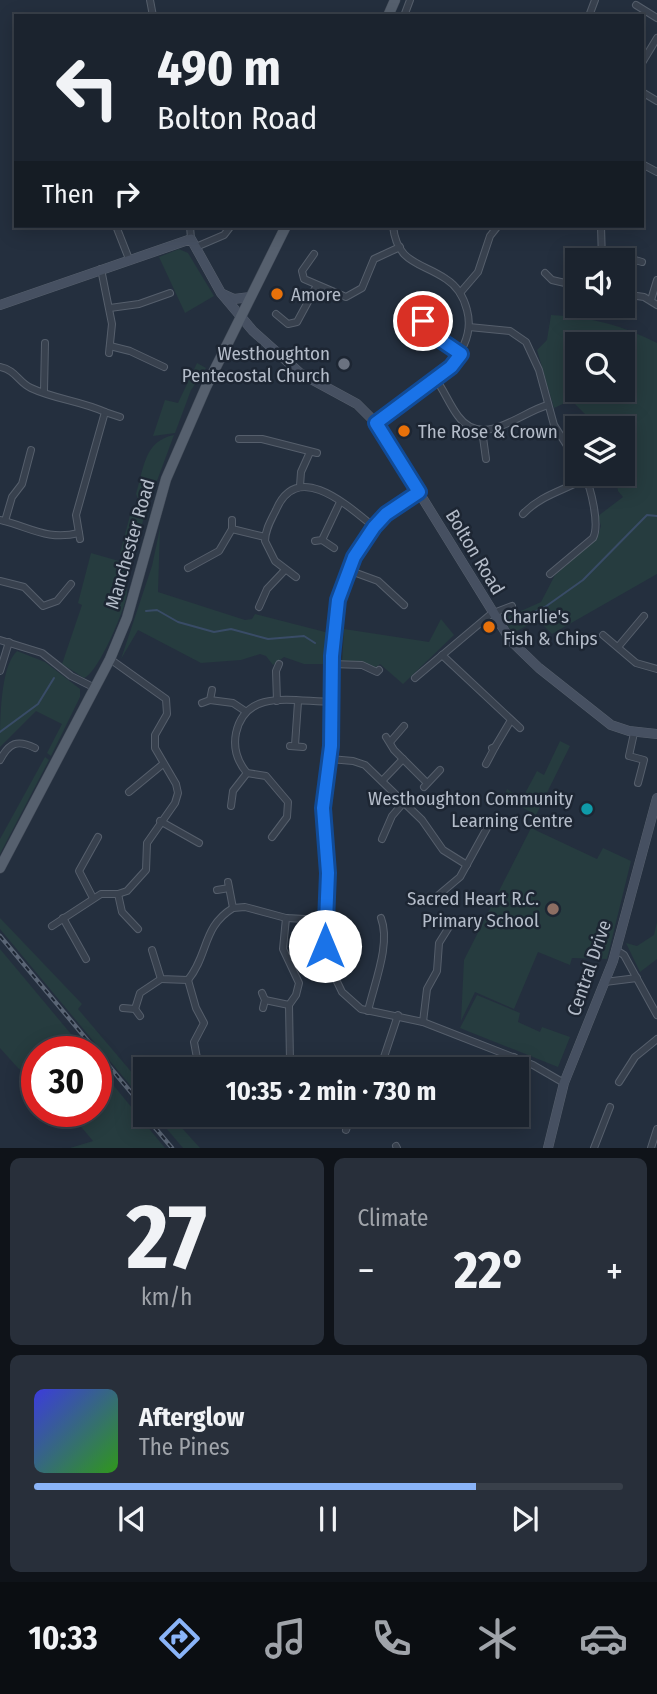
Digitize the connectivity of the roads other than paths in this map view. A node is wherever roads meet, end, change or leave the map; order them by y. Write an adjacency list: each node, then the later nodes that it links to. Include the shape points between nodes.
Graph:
1 (636, 5): 2 (street)
2 (657, 18)
3 (657, 38): 4 (street)
4 (644, 60)
5 (117, 228): 16 (street)
6 (190, 228): 12 (street, Bolton Road)
7 (229, 228): 12 (street, via 223,235)
8 (285, 228): 27 (main road, Manchester Road)
9 (394, 228): 13 (street)
10 (493, 228): 26 (street, via 478,272)
11 (601, 228): 14 (street)
12 (194, 243): 16 (street); 25 (street, Bolton Road)
13 (400, 247): 23 (street, via 374,259 355,299); 26 (street, via 414,264 446,279)
14 (603, 248)
15 (311, 256): 23 (street, via 303,275)
16 (129, 259): 19 (street)
17 (635, 260): 18 (street)
18 (643, 263)
19 (101, 269): 31 (street); 32 (street)
20 (545, 273): 22 (street)
21 (657, 280): 30 (street)
22 (565, 283)
23 (316, 287): 33 (street, via 297,322 288,324)
24 (170, 293): 32 (street)
25 (221, 293): 27 (street, via 234,299); 34 (street, Bolton Road)
26 (460, 293): 36 (street)
27 (250, 297): 34 (main road, Manchester Road)
28 (635, 297): 30 (street)
29 (425, 300): 35 (street)
30 (654, 302)
31 (0, 305)
32 (110, 308): 41 (street, via 109,350 130,351)
33 (276, 314)
34 (240, 318): 47 (street, Bolton Road, via 300,373 357,404); 90 (main road, Manchester Road, via 166,479 127,618)
35 (426, 326): 37 (street); 39 (street)
36 (469, 327): 39 (street); 44 (street, via 505,330 522,338 533,354)
37 (400, 330)
38 (36, 347): 43 (street, via 45,346)
39 (461, 354): 42 (street)
40 (0, 367): 43 (street, via 15,372 29,387)
41 (164, 367)
42 (435, 378): 47 (street); 48 (street, via 462,420)
43 (44, 391): 45 (street)
44 (548, 405): 48 (street, via 499,428); 52 (street)
45 (105, 412): 46 (street); 61 (street, via 76,515 79,536 51,537)
46 (120, 416)
47 (376, 423): 58 (street, Bolton Road)
48 (482, 430): 54 (street)
49 (279, 435): 51 (street)
50 (239, 439): 51 (street)
51 (276, 444): 55 (street, via 314,452 301,472)
52 (565, 444)
53 (31, 450): 61 (street, via 22,484)
54 (487, 454)
55 (300, 486): 59 (street); 65 (street, via 284,493)
56 (571, 486): 60 (street, via 544,495)
57 (587, 486): 71 (street, via 596,530 593,538)
58 (419, 492): 63 (street); 83 (street, Bolton Road)
59 (340, 502): 63 (street); 66 (street, via 318,540)
60 (522, 516)
61 (3, 520)
62 (232, 520): 64 (street)
63 (374, 527): 70 (street)
64 (232, 528): 65 (street); 67 (street, via 219,551)
65 (265, 537): 69 (street, via 270,554)
66 (334, 548)
67 (197, 565): 68 (street); 72 (street)
68 (188, 568)
69 (285, 570): 73 (street); 80 (street, via 260,594)
70 (348, 570): 77 (street, via 378,581); 91 (street, via 338,600)
71 (551, 571)
72 (203, 572)
73 (296, 577)
74 (0, 581): 78 (street, via 24,587)
75 (71, 584): 78 (street, via 54,603)
76 (401, 589): 77 (street)
77 (395, 596): 79 (street)
78 (40, 605): 82 (street)
79 (404, 605)
80 (259, 607)
81 (511, 609): 83 (street)
82 (37, 614)
83 (492, 614): 89 (street); 106 (street, Bolton Road, via 539,668 605,720)
84 (644, 616): 88 (street)
85 (603, 635): 88 (street)
86 (0, 640): 87 (street)
87 (9, 642): 95 (street); 97 (street, via 42,653)
88 (618, 647): 93 (street, via 636,663)
89 (442, 655): 96 (street); 103 (street)
90 (110, 659): 97 (main road, Manchester Road); 113 (street, via 166,699 167,713 154,740)
91 (332, 664): 94 (street); 101 (street)
92 (274, 668): 99 (street)
93 (657, 669)
94 (379, 670)
95 (0, 671)
96 (415, 678)
97 (95, 688): 134 (main road, Manchester Road)
98 (212, 690): 102 (street, via 206,701 233,703)
99 (277, 701): 100 (street); 102 (street, via 261,701)
100 (298, 702): 101 (street); 108 (street)
101 (332, 702): 110 (street)
102 (245, 711): 116 (street, via 234,742)
103 (511, 720): 105 (street); 114 (street)
104 (404, 726): 111 (street, via 389,739)
105 (520, 729)
106 (634, 733): 107 (street, Bolton Road); 119 (street, via 629,756 644,760)
107 (657, 734)
108 (296, 746)
109 (35, 748): 112 (street, via 21,739 7,747)
110 (330, 759): 118 (street, via 358,761); 144 (street, via 323,808 328,873)
111 (403, 759): 115 (street, via 426,785); 118 (street)
112 (0, 760)
113 (163, 764): 120 (street); 125 (street, via 178,793)
114 (486, 764)
115 (440, 770)
116 (247, 773): 124 (street, via 228,797); 129 (street, via 265,776 286,798 288,814 275,827)
117 (130, 780): 120 (street)
118 (382, 781): 123 (street)
119 (638, 783)
120 (136, 786): 121 (street)
121 (129, 792)
122 (657, 798): 148 (street, Central Drive)
123 (404, 802): 130 (street); 133 (street, via 439,846)
124 (231, 806)
125 (160, 821): 128 (street); 137 (street, via 146,846 146,870 127,891)
126 (477, 828): 133 (street, via 486,830)
127 (194, 832): 128 (street)
128 (188, 838): 132 (street)
129 (272, 838)
130 (382, 839)
131 (99, 841): 138 (street, via 79,871)
132 (199, 843)
133 (467, 865): 135 (street, via 437,896)
134 (0, 869)
135 (434, 886)
136 (217, 890): 139 (street, via 228,885)
137 (118, 894): 138 (street); 145 (street, via 122,912)
138 (93, 898): 140 (street)
139 (233, 908): 141 (street); 152 (street, via 211,928 202,959)
140 (63, 918): 146 (street); 149 (street)
141 (286, 918): 144 (street); 155 (street, via 284,949 299,983)
142 (382, 918): 158 (street, via 387,927)
143 (454, 919): 162 (street, via 439,943)
144 (324, 920): 158 (street, via 333,977 349,1002)
145 (138, 924)
146 (52, 926)
147 (152, 950): 151 (street)
148 (615, 950): 150 (street, via 624,955); 153 (street, Central Drive)
149 (86, 959)
150 (637, 978): 153 (street); 159 (street)
151 (161, 979): 152 (street); 157 (street, via 138,996)
152 (188, 980): 164 (street, via 196,1008 207,1023 194,1042)
153 (605, 982): 170 (street, Central Drive)
154 (262, 993): 155 (street, via 264,1004)
155 (289, 1005): 165 (street)
156 (122, 1008): 157 (street)
157 (135, 1009): 161 (street)
158 (368, 1011): 160 (street)
159 (657, 1014)
160 (398, 1015): 162 (street); 166 (street)
161 (139, 1016)
162 (423, 1022): 167 (street)
163 (657, 1039): 169 (street, via 635,1057)
164 (197, 1057)
165 (290, 1057)
166 (384, 1057)
167 (511, 1057)
168 (529, 1066): 170 (street)
169 (619, 1082)
170 (564, 1083): 175 (street, Central Drive)
171 (610, 1107): 176 (street)
172 (347, 1127): 174 (street)
173 (657, 1129): 177 (street)
174 (346, 1130)
175 (548, 1148)
176 (594, 1148)
177 (651, 1148)

